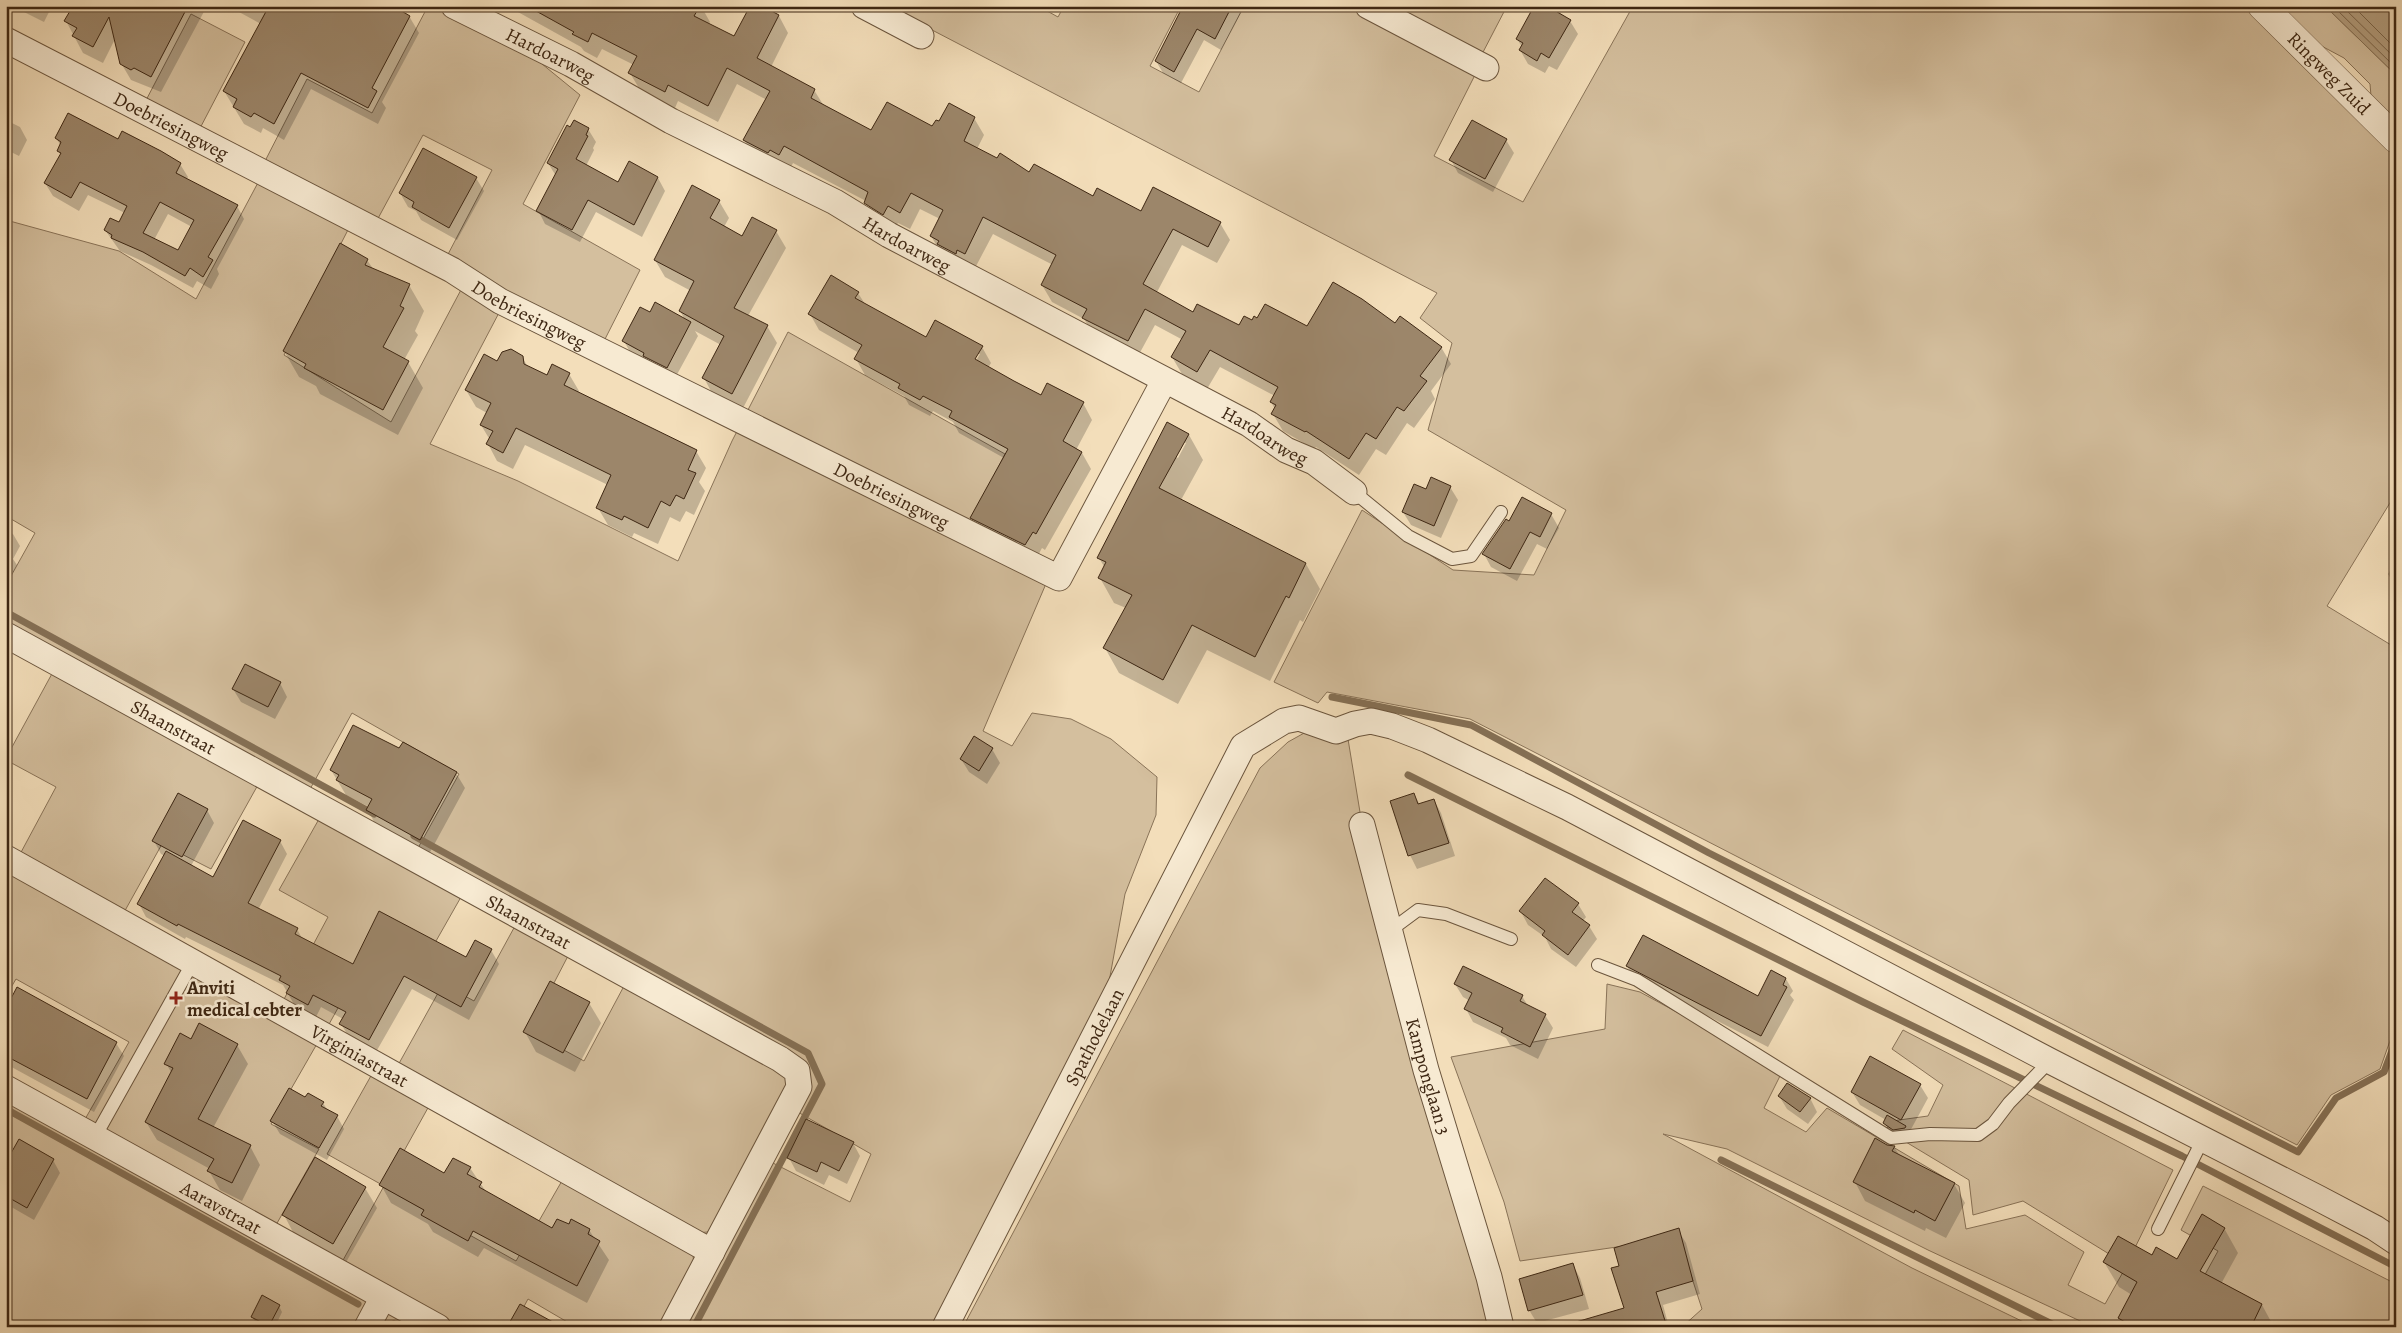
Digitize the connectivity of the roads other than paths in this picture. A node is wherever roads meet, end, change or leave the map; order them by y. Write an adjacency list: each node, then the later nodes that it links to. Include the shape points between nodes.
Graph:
1 (454, 6): 9 (street, Hardoarweg, via 572,64 671,121 835,202)
2 (864, 6): 5 (street)
3 (1368, 6): 7 (street)
4 (2262, 6): 8 (street, Ringweg Zuid)
5 (920, 36)
6 (6, 40): 9 (street, Doebriesingweg, via 452,270 500,301 1060,578)
7 (1486, 68)
8 (2396, 139)
9 (1164, 381): 10 (street, Hardoarweg, via 1249,424 1286,450 1314,462)
10 (1354, 492): 11 (lane, via 1408,536 1452,559 1471,556)
11 (1501, 512)
12 (6, 636): 25 (street, Shaanstraat, via 763,1049 797,1071 799,1087)
13 (1362, 825): 15 (street, Kamponglaan 3)
14 (6, 858): 17 (street, Virginiastraat)
15 (1391, 930): 16 (lane, via 1418,910 1446,914); 31 (street, Kamponglaan 3, via 1426,1070)
16 (1510, 939)
17 (193, 962): 21 (lane); 25 (street, Virginiastraat)
18 (1598, 965): 19 (lane, via 1637,980 1892,1138 1922,1134 1978,1135 1993,1124)
19 (2050, 1061): 22 (street); 30 (street, Spathodelaan, via 1567,808 1428,740 1371,721 1336,731 1299,718 1284,721 1243,746)
20 (6, 1088): 21 (street, Aaravstraat)
21 (95, 1137): 26 (street, Aaravstraat)
22 (2201, 1145): 23 (lane); 24 (street, via 2367,1224)
23 (2158, 1229)
24 (2396, 1242)
25 (712, 1252): 29 (street, Shaanstraat)
26 (383, 1297): 27 (street); 28 (street, Aaravstraat)
27 (367, 1327)
28 (438, 1327)
29 (672, 1327)
30 (945, 1327)
31 (1501, 1327)

